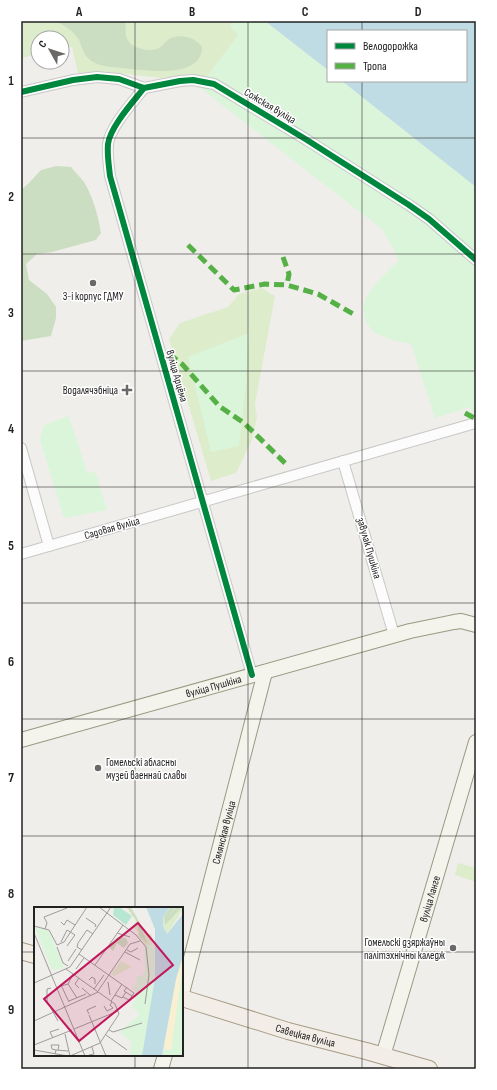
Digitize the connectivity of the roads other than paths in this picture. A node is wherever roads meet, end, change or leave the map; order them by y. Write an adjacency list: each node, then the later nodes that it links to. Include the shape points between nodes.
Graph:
1 (144, 88): 2 (street, via 119,79 97,77); 3 (street, Сожская вуліца, via 193,80 214,84 307,140 429,219); 7 (street, вуліца Арцёма, via 115,127 108,143 110,176)
2 (21, 92)
3 (476, 260)
4 (472, 424): 6 (street)
5 (21, 448): 8 (street)
6 (343, 461): 7 (street); 11 (street, завулак Пушкіна)
7 (203, 501): 8 (street, Садовая вуліца); 12 (street, вуліца Арцёма)
8 (49, 546): 9 (street, Садовая вуліца)
9 (21, 554)
10 (476, 625): 11 (street, вуліца Пушкіна, via 461,621)
11 (394, 635): 12 (street, вуліца Пушкіна)
12 (259, 674): 13 (street, вуліца Пушкіна); 17 (street, Сялянская вуліца)
13 (21, 740)
14 (476, 742): 20 (street, вуліца Ланге)
15 (21, 950): 16 (main road)
16 (34, 954)
17 (183, 989)
18 (183, 998): 20 (main road, Савецкая вуліца, via 288,1031)
19 (165, 1056): 21 (street)
20 (383, 1056): 22 (main road, Савецкая вуліца)
21 (161, 1069)
22 (429, 1069)

